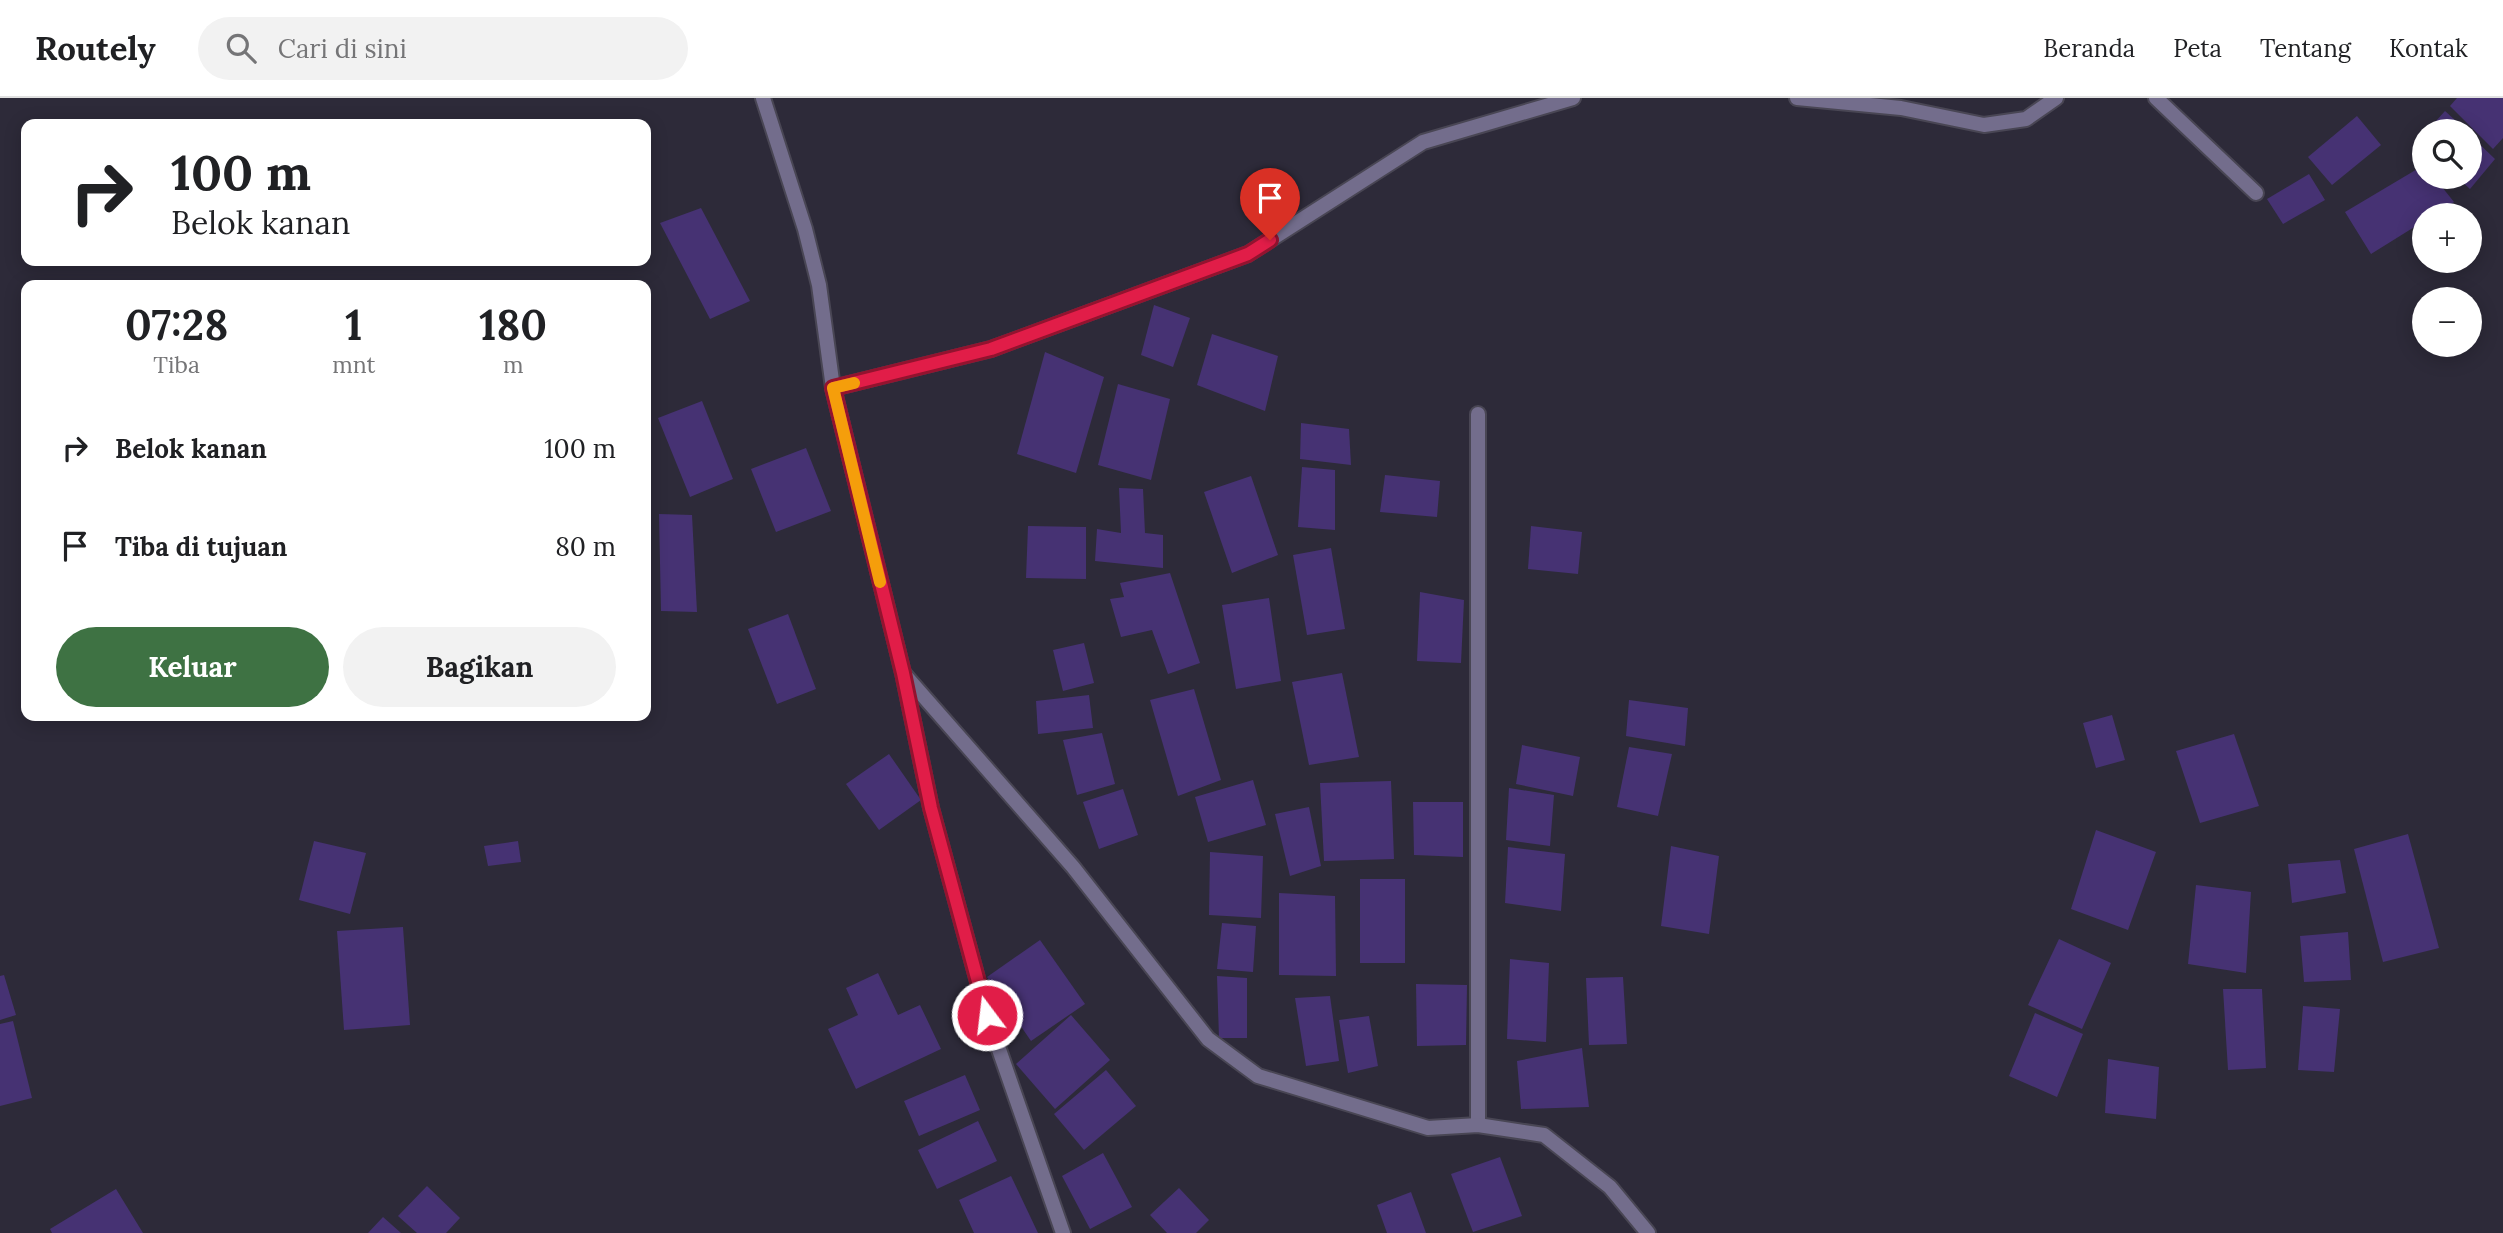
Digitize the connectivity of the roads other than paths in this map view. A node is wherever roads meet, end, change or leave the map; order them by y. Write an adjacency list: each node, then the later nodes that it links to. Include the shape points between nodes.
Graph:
1 (763, 98): 7 (street, via 819,285)
2 (1573, 98): 7 (street, via 1423,142 1248,254 991,349)
3 (1797, 98): 4 (street, via 1901,108 1984,125 2026,119)
4 (2056, 98)
5 (2156, 98): 6 (street)
6 (2256, 193)
7 (833, 388): 9 (street)
8 (1478, 414): 10 (street)
9 (903, 673): 10 (street, via 1073,867 1208,1039 1258,1076 1427,1128); 11 (street, via 931,808 987,1015)
10 (1478, 1125): 12 (street, via 1544,1135 1610,1187)
11 (1063, 1233)
12 (1648, 1233)

